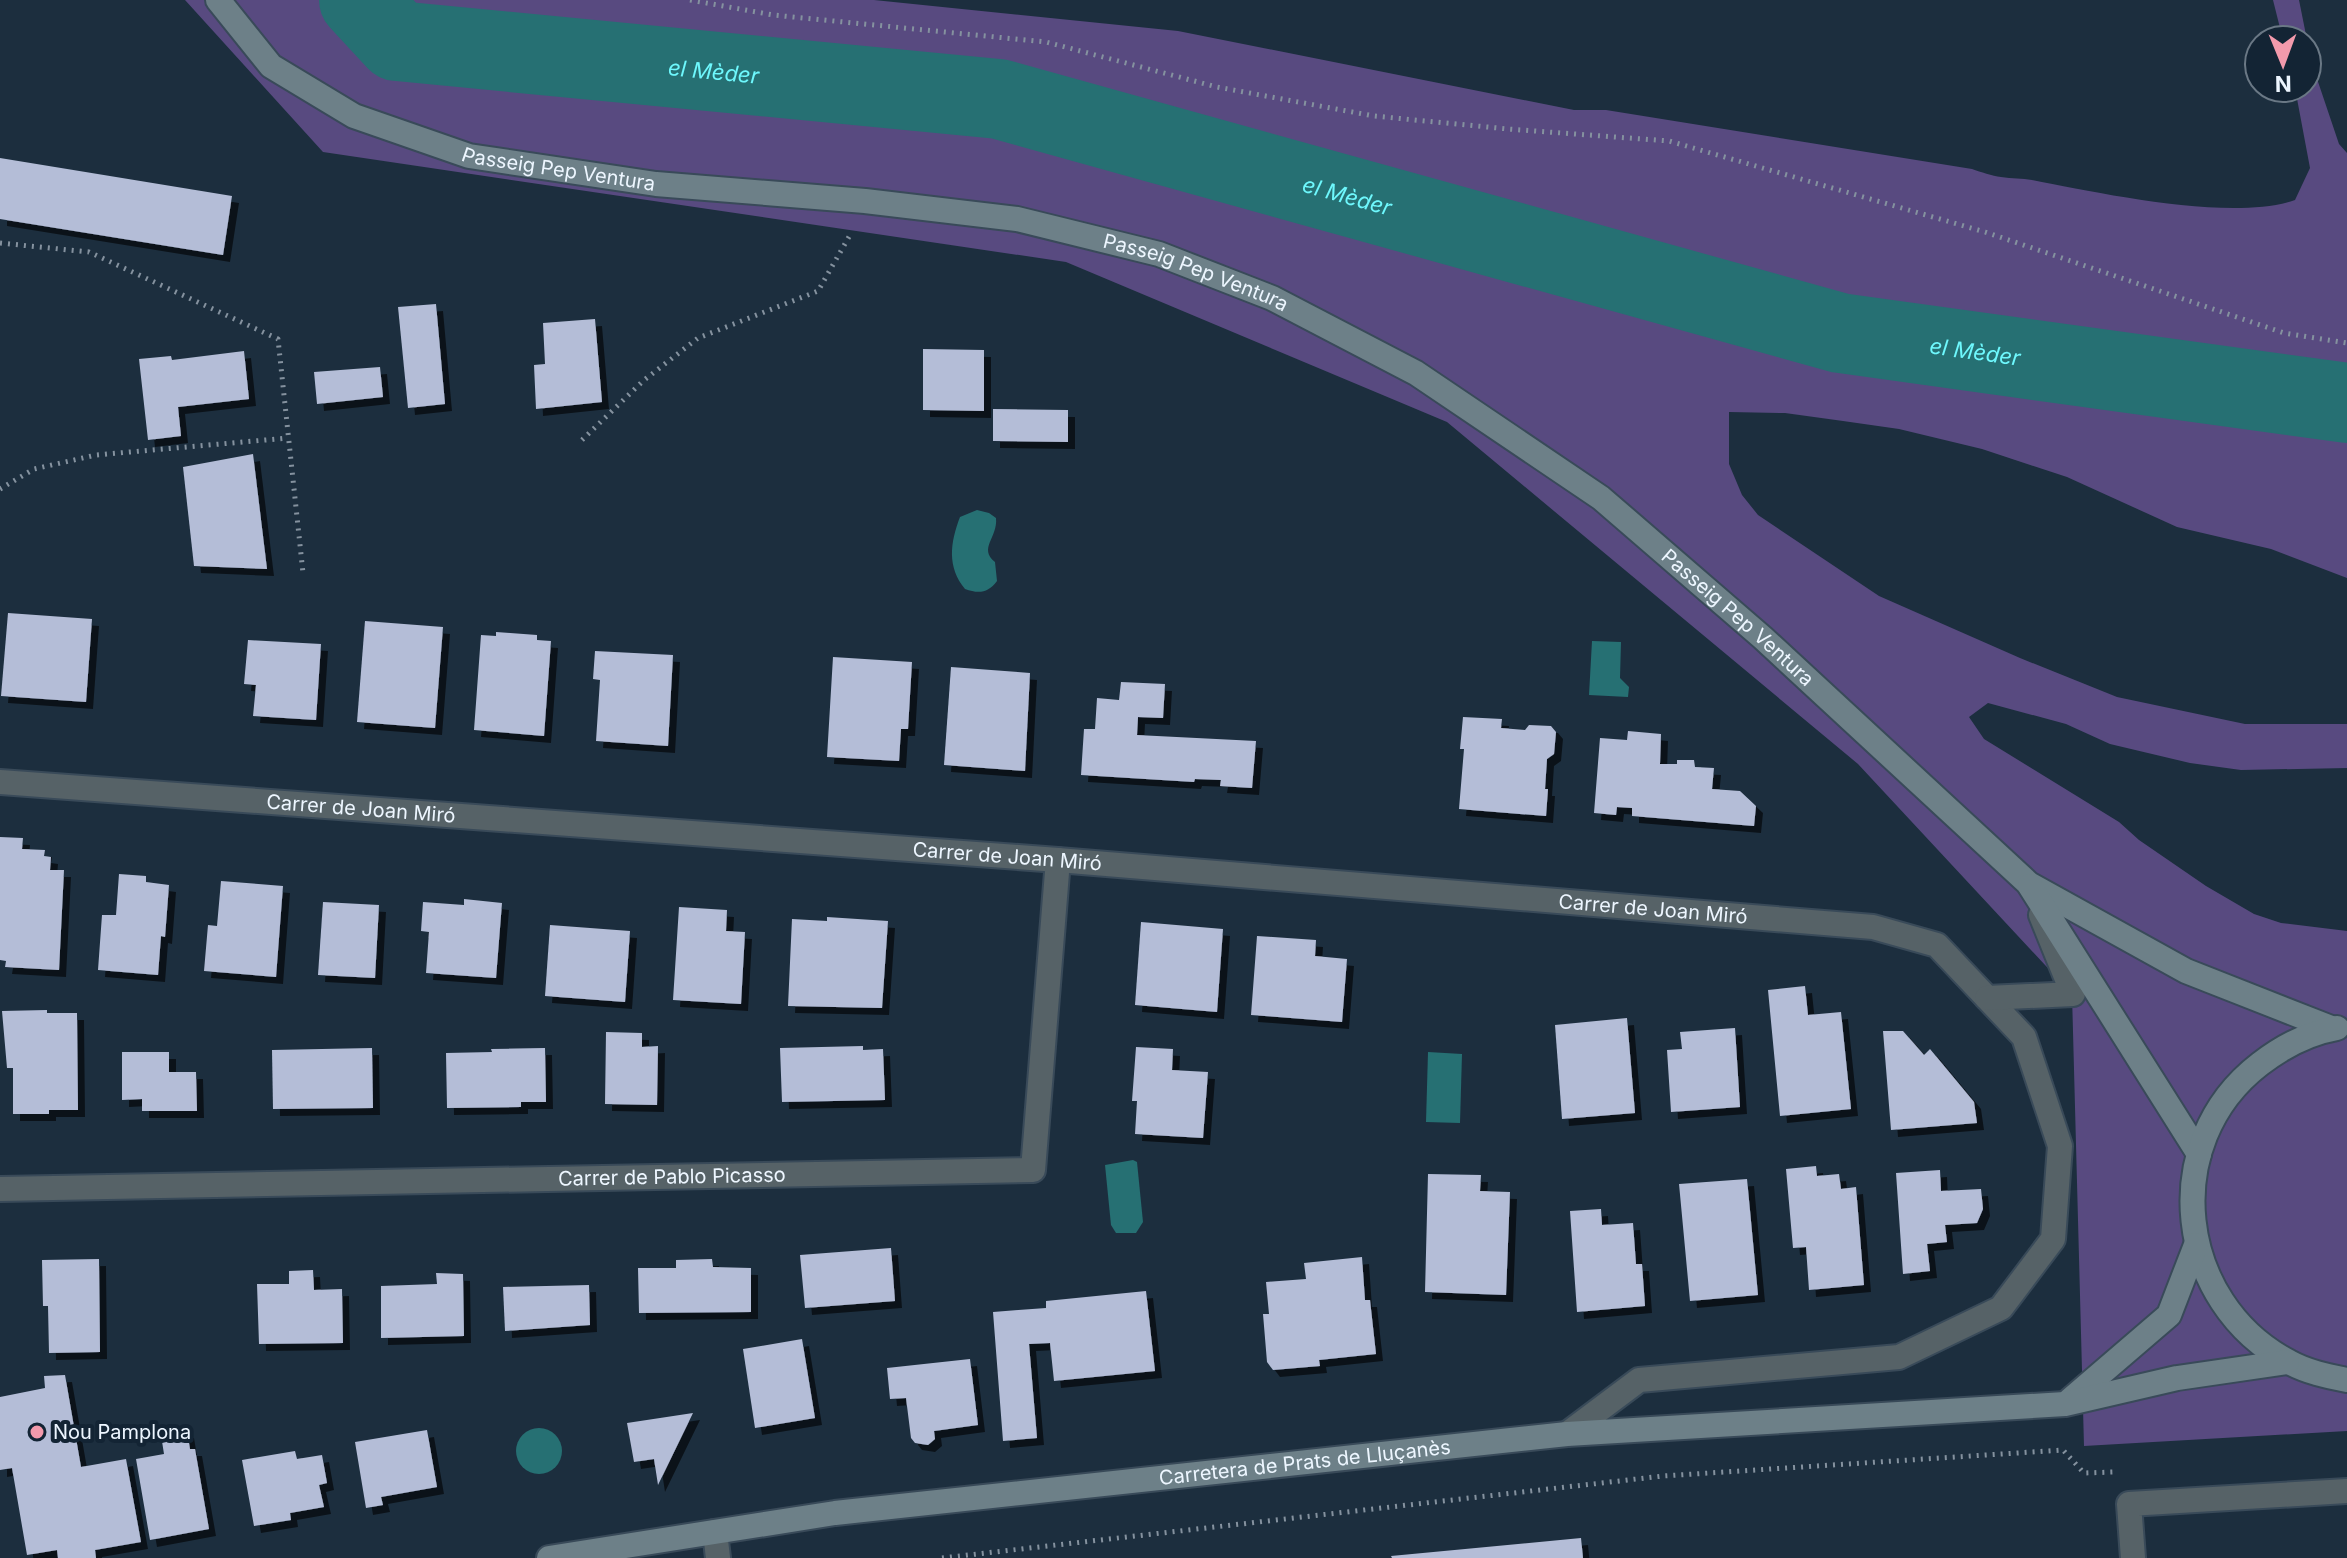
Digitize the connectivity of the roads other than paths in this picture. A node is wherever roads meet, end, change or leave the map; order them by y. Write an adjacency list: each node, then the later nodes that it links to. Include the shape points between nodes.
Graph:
1 (218, 0): 4 (street, Passeig Pep Ventura, via 271,66 354,116 469,156 656,184 1017,219 1159,254 1272,298 1416,373 1601,498 1763,638)
2 (0, 782): 3 (street, Carrer de Joan Miró)
3 (1058, 860): 5 (street, Carrer de Joan Miró, via 1873,927 1937,945); 8 (street, Carrer de Pablo Picasso, via 1033,1170)
4 (2029, 884): 5 (street, via 2073,994); 6 (street, Passeig Pep Ventura, via 2186,971); 7 (street, Passeig Pep Ventura)
5 (1987, 998): 13 (street, Carrer de Joan Miró, via 2024,1037 2060,1146 2053,1239 2001,1308 1899,1357 1639,1380)
6 (2339, 1027): 7 (street, via 2297,1040 2248,1073 2210,1125)
7 (2199, 1154): 9 (street, via 2193,1183)
8 (0, 1189)
9 (2196, 1245): 10 (street, via 2225,1307 2247,1332); 12 (street, via 2169,1315)
10 (2287, 1362): 11 (street); 12 (street, Carretera de Prats de Lluçanès, via 2177,1378)
11 (2347, 1380)
12 (2065, 1404): 13 (street, Carretera de Prats de Lluçanès)
13 (1567, 1434): 15 (street, Carretera de Prats de Lluçanès, via 835,1513)
14 (2347, 1491): 18 (street, via 2129,1504)
15 (715, 1532): 16 (street, Carretera de Prats de Lluçanès); 17 (street)
16 (549, 1558)
17 (718, 1558)
18 (2133, 1558)

